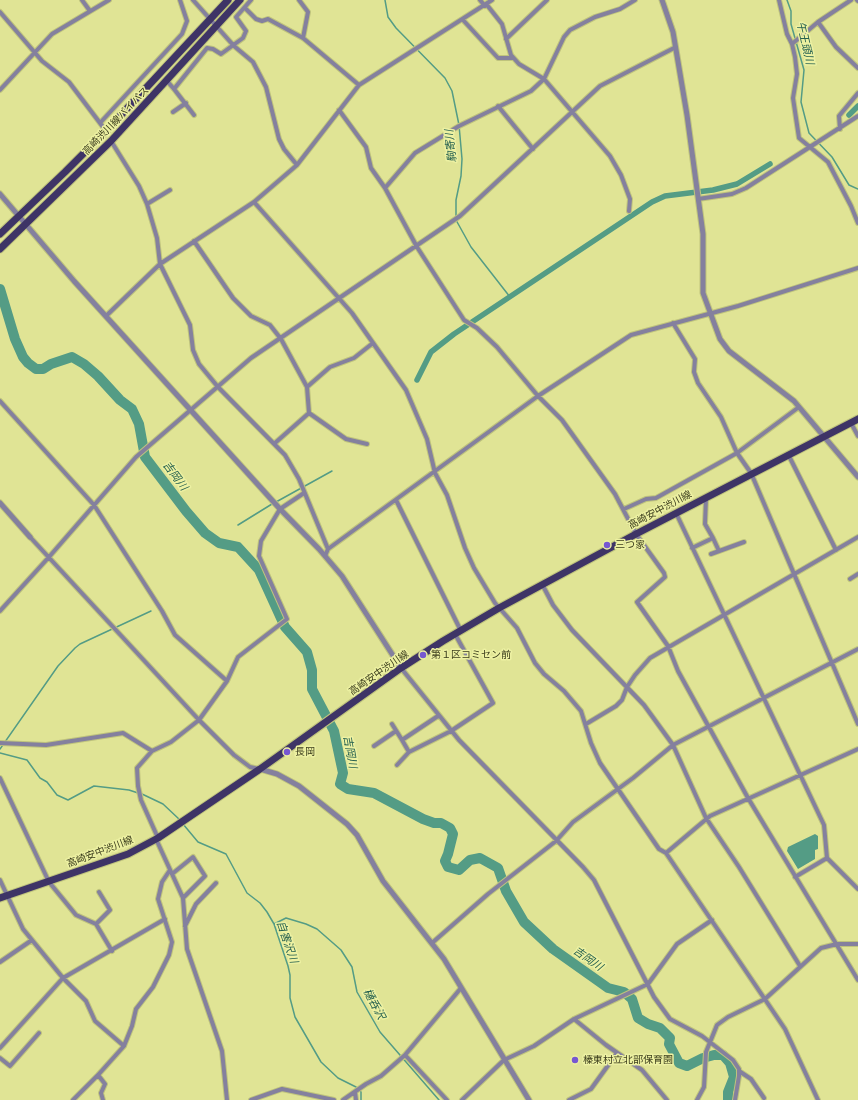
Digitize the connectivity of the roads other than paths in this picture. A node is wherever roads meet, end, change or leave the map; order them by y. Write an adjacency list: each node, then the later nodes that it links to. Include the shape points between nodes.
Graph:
1 (82, 0): 18 (street)
2 (109, 0): 18 (street)
3 (180, 0): 45 (street, via 187,21 182,34)
4 (193, 0): 20 (street)
5 (228, 0): 20 (main road, 高崎渋川線バイパス)
6 (240, 0): 23 (main road, 高崎渋川線バイパス)
7 (251, 0): 17 (street)
8 (299, 0): 24 (street, via 308,12)
9 (480, 0): 16 (street)
10 (492, 0): 16 (street)
11 (547, 0): 25 (street)
12 (635, 0): 32 (street, via 570,30)
13 (662, 0): 28 (street, via 673,32)
14 (779, 0): 26 (street, via 786,34)
15 (850, 0): 22 (street)
16 (486, 6): 21 (street); 25 (street, via 502,24)
17 (245, 8): 24 (street, via 256,19 268,19); 27 (street, via 236,17 246,31)
18 (90, 11): 29 (street, via 52,34)
19 (0, 12): 29 (street)
20 (210, 20): 23 (street); 47 (main road, 高崎渋川線バイパス)
21 (463, 20): 30 (street, via 498,58); 34 (street)
22 (818, 22): 26 (street); 31 (street, via 836,47)
23 (216, 27): 27 (street); 33 (main road, 高崎渋川線バイパス)
24 (303, 38): 34 (street)
25 (506, 39): 30 (street)
26 (793, 42): 49 (street, via 797,74 792,98 799,138)
27 (234, 46): 35 (street, via 221,54 207,48); 51 (street, via 253,62 266,87 279,139)
28 (674, 48): 41 (street, via 600,86); 55 (street, via 687,115)
29 (36, 52): 36 (street); 45 (street, via 42,61 69,82)
30 (513, 58): 32 (street)
31 (858, 68)
32 (544, 78): 39 (street, via 531,91); 41 (street)
33 (167, 81): 35 (street); 48 (main road, 高崎渋川線バイパス)
34 (359, 85): 40 (street)
35 (174, 88): 38 (street)
36 (0, 90)
37 (858, 93): 46 (street, via 839,116)
38 (186, 103): 42 (street); 43 (street)
39 (498, 106): 50 (street); 52 (street, via 415,153)
40 (339, 110): 51 (street); 52 (street, via 366,147 371,168)
41 (573, 111): 50 (street); 58 (street, via 617,167 630,199)
42 (173, 112)
43 (194, 115)
44 (858, 116): 46 (street)
45 (100, 123): 47 (street)
46 (840, 129): 49 (street)
47 (106, 131): 59 (main road, 高崎渋川線バイパス)
48 (112, 141): 57 (street); 61 (main road, 高崎渋川線バイパス)
49 (809, 146): 55 (street, via 746,188 732,194); 60 (street, via 828,162)
50 (533, 149): 64 (street, via 460,216)
51 (297, 166): 56 (street)
52 (385, 188): 64 (street)
53 (170, 190): 57 (street)
54 (0, 194): 59 (street)
55 (698, 199): 69 (street, via 702,234 703,293)
56 (254, 202): 63 (street); 68 (street)
57 (147, 204): 66 (street)
58 (630, 211)
59 (20, 216): 61 (street); 62 (main road, 高崎渋川線バイパス)
60 (858, 223)
61 (27, 224): 65 (main road, 高崎渋川線バイパス); 70 (street)
62 (0, 234)
63 (194, 241): 66 (street); 72 (street, via 233,298 251,316 270,325)
64 (417, 247): 68 (street); 76 (street, via 464,320 477,328 496,347)
65 (0, 249)
66 (160, 264): 70 (street); 74 (street, via 190,325 193,350 199,364)
67 (858, 268): 69 (street)
68 (339, 299): 72 (street); 73 (street)
69 (710, 314): 71 (street); 78 (street, via 720,339 729,351 786,394)
70 (106, 316): 79 (street)
71 (673, 323): 76 (street, via 631,335); 87 (street, via 695,359 694,372 698,383 721,417)
72 (281, 339): 74 (street, via 251,358); 75 (street)
73 (373, 343): 75 (street, via 354,358 330,367); 89 (street, via 406,390 427,439)
74 (218, 386): 79 (street); 85 (street)
75 (307, 387): 80 (street)
76 (538, 396): 89 (street); 98 (street, via 562,420)
77 (0, 401): 96 (street)
78 (799, 407): 83 (street); 87 (street)
79 (191, 411): 96 (street, via 136,457); 97 (street)
80 (309, 413): 85 (street); 86 (street, via 346,439)
81 (858, 419): 82 (main road, 高崎安中渋川線)
82 (851, 423): 83 (main road, 高崎安中渋川線); 84 (street)
83 (823, 436): 88 (main road, 高崎安中渋川線); 91 (street)
84 (858, 436)
85 (275, 443): 92 (street, via 285,455)
86 (367, 444)
87 (737, 453): 90 (street); 98 (street, via 656,498 646,499)
88 (788, 454): 90 (main road, 高崎安中渋川線); 107 (street)
89 (435, 473): 94 (street); 116 (street, via 447,495 474,568)
90 (751, 473): 93 (main road, 高崎安中渋川線); 112 (street)
91 (858, 476)
92 (304, 492): 97 (street); 106 (street)
93 (706, 497): 99 (main road, 高崎安中渋川線); 103 (street, via 705,524)
94 (396, 500): 106 (street); 119 (street)
95 (0, 503): 101 (street)
96 (94, 505): 111 (street); 124 (street, via 175,635)
97 (280, 509): 110 (street); 124 (street, via 261,541 259,556 286,619 238,657)
98 (624, 509): 100 (street)
99 (676, 513): 100 (main road, 高崎安中渋川線); 105 (street)
100 (636, 534): 115 (main road, 高崎安中渋川線); 120 (street, via 665,577 637,602)
101 (30, 537): 111 (street)
102 (858, 537): 107 (street)
103 (713, 538): 105 (street); 108 (street)
104 (744, 542): 108 (street)
105 (692, 548): 118 (street)
106 (328, 549): 110 (street)
107 (836, 550): 112 (street)
108 (719, 551): 109 (street)
109 (711, 554)
110 (325, 556): 123 (street, via 342,576)
111 (49, 557): 117 (street); 128 (street)
112 (794, 574): 118 (street); 122 (street)
113 (858, 574): 114 (street)
114 (850, 579)
115 (542, 584): 116 (main road, 高崎安中渋川線); 125 (street, via 553,605 572,630)
116 (499, 608): 119 (main road, 高崎安中渋川線); 130 (street, via 517,628 544,674 564,691 581,711)
117 (0, 611)
118 (724, 614): 120 (street); 126 (street)
119 (458, 633): 123 (main road, 高崎安中渋川線); 134 (street, via 493,703)
120 (668, 646): 125 (street, via 650,658); 132 (street, via 678,671)
121 (858, 649): 122 (street)
122 (832, 662): 126 (street); 131 (street)
123 (401, 668): 127 (street); 143 (main road, 高崎安中渋川線)
124 (227, 681): 128 (street)
125 (627, 687): 130 (street, via 622,700 616,706); 137 (street)
126 (764, 697): 132 (street); 144 (street)
127 (438, 716): 134 (street); 135 (street)
128 (199, 720): 140 (street, via 171,742); 143 (street, via 234,755 250,767)
129 (392, 724): 133 (street)
130 (586, 724): 146 (street, via 600,763)
131 (858, 724)
132 (708, 726): 137 (street); 147 (street)
133 (396, 730): 135 (street); 138 (street)
134 (451, 731): 141 (street); 150 (street)
135 (402, 740): 141 (street)
136 (0, 743): 140 (street, via 46,744 123,733)
137 (673, 744): 146 (street); 148 (street)
138 (374, 746)
139 (858, 749): 144 (street)
140 (152, 750): 149 (street, via 137,768 138,786)
141 (409, 752): 142 (street)
142 (397, 765)
143 (260, 769): 149 (main road, 高崎安中渋川線); 167 (street, via 278,774 300,786 347,824 357,835 387,886)
144 (800, 775): 147 (street); 152 (street, via 824,825)
145 (0, 778): 156 (street)
146 (618, 790): 150 (street, via 573,822); 151 (street, via 659,849)
147 (748, 798): 148 (street); 154 (street)
148 (706, 818): 151 (street); 172 (street)
149 (157, 839): 153 (street); 156 (main road, 高崎安中渋川線, via 128,854)
150 (556, 840): 167 (street); 175 (street, via 584,866 594,880)
151 (666, 853): 163 (street)
152 (826, 858): 154 (street); 158 (street)
153 (171, 872): 161 (street); 161 (street, via 193,857 205,876); 162 (street, via 162,882 158,899)
154 (795, 877): 168 (street)
155 (0, 880): 160 (street)
156 (49, 882): 160 (main road, 高崎安中渋川線); 164 (street, via 76,915)
157 (216, 883): 165 (street, via 196,904)
158 (858, 889)
159 (99, 892): 164 (street, via 110,910)
160 (4, 896): 166 (street)
161 (182, 898): 165 (street)
162 (165, 919): 170 (street); 181 (street, via 172,942 169,955 153,987 136,1009)
163 (712, 920): 175 (street, via 677,944); 177 (street)
164 (96, 924): 170 (street)
165 (185, 926): 194 (street, via 187,949 222,1051)
166 (32, 940): 171 (street); 173 (street)
167 (432, 943): 176 (street)
168 (837, 944): 169 (street); 172 (street, via 821,948); 174 (street)
169 (858, 944)
170 (112, 951): 173 (street)
171 (0, 962)
172 (800, 966): 177 (street)
173 (63, 978): 181 (street, via 86,1001 95,1020); 182 (street)
174 (858, 980)
175 (648, 984): 178 (street); 180 (street, via 670,1019)
176 (461, 988): 184 (street); 186 (street)
177 (765, 999): 180 (street, via 717,1025); 207 (street, via 785,1029)
178 (574, 1019): 183 (street); 186 (street, via 534,1046)
179 (39, 1033): 185 (street, via 10,1066)
180 (709, 1042): 187 (street, via 733,1060); 205 (street, via 704,1087)
181 (124, 1046): 188 (street)
182 (0, 1048)
183 (617, 1053): 203 (street, via 591,1088); 204 (street, via 642,1070)
184 (405, 1055): 189 (street, via 381,1076); 200 (street)
185 (0, 1058)
186 (504, 1060): 201 (street); 202 (street)
187 (739, 1071): 191 (street, via 751,1079); 206 (street)
188 (98, 1075): 192 (street); 193 (street, via 105,1084)
189 (355, 1092): 198 (street); 199 (street)
190 (262, 1095): 195 (street); 196 (street); 197 (street, via 282,1089)
191 (764, 1098)
192 (73, 1100)
193 (103, 1100)
194 (227, 1100)
195 (251, 1100)
196 (265, 1100)
197 (334, 1100)
198 (342, 1100)
199 (356, 1100)
200 (447, 1100)
201 (462, 1100)
202 (529, 1100)
203 (569, 1100)
204 (667, 1100)
205 (697, 1100)
206 (735, 1100)
207 (818, 1100)

